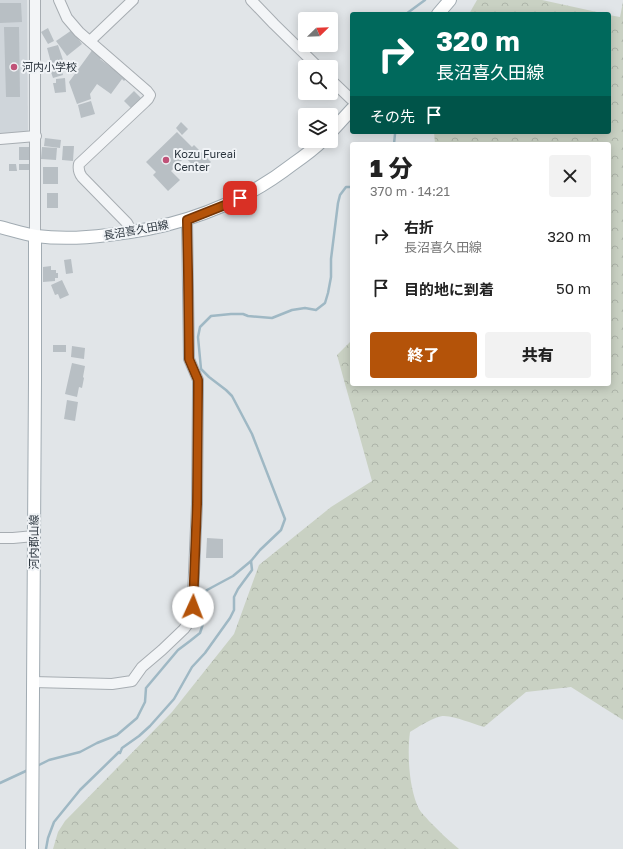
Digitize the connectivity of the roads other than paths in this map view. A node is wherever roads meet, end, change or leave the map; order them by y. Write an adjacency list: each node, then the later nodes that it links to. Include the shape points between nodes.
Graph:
1 (35, 0): 13 (street)
2 (59, 0): 7 (street, via 67,18 78,32)
3 (133, 0): 7 (street)
4 (252, 0): 8 (street)
5 (450, 0): 6 (main road)
6 (440, 12)
7 (90, 41): 18 (street, via 150,95 78,168 80,175 127,223)
8 (311, 60)
9 (338, 87): 10 (street)
10 (350, 98)
11 (350, 111): 12 (main road)
12 (338, 124)
13 (36, 136): 14 (street); 19 (street)
14 (0, 139)
15 (314, 148): 16 (main road, 長沼喜久田線, via 269,182 230,203)
16 (187, 220): 18 (main road, 長沼喜久田線); 22 (street, via 189,359 198,380 197,504 192,618 142,667 132,681 112,684)
17 (0, 227): 19 (main road, 長沼喜久田線)
18 (132, 232): 19 (main road, 長沼喜久田線, via 88,237)
19 (35, 236): 20 (main road, 河内郡山線)
20 (34, 536): 21 (street); 22 (main road, 河内郡山線)
21 (0, 538)
22 (33, 682): 23 (main road, 河内郡山線)
23 (32, 849)

